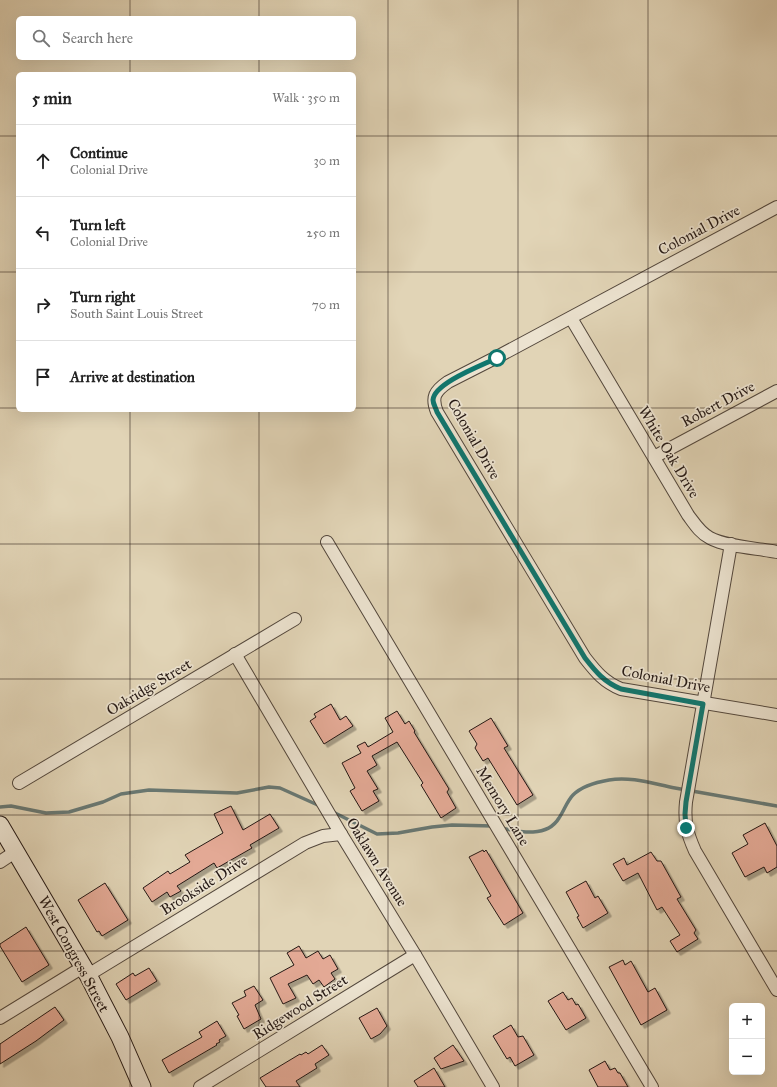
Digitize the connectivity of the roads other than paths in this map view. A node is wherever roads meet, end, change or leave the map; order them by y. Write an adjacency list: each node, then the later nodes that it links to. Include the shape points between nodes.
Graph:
1 (777, 206): 2 (street, Colonial Drive)
2 (571, 318): 4 (street, White Oak Drive); 10 (street, Colonial Drive, via 448,382 435,394 434,404 585,658 599,675 621,689)
3 (777, 391): 4 (street, Robert Drive)
4 (654, 457): 6 (street, White Oak Drive, via 695,525 709,538)
5 (327, 542): 25 (street, Memory Lane)
6 (731, 544): 7 (street, White Oak Drive); 10 (street)
7 (777, 552)
8 (295, 619): 9 (street, Oakridge Street)
9 (235, 654): 12 (street, Oakridge Street); 14 (street, Oaklawn Avenue)
10 (703, 704): 11 (street, Colonial Drive); 19 (street, via 686,802 688,834 695,851)
11 (777, 715)
12 (19, 783)
13 (0, 825): 15 (main road, West Congress Street)
14 (341, 834): 17 (street, Oaklawn Avenue); 18 (street, Brookside Drive, via 323,836 305,843)
15 (15, 852): 16 (street); 18 (main road, West Congress Street)
16 (0, 862)
17 (416, 955): 23 (street, Ridgewood Street); 24 (street, Oaklawn Avenue)
18 (86, 971): 21 (street, Brookside Drive); 22 (main road, West Congress Street)
19 (773, 975): 20 (street)
20 (777, 990)
21 (0, 1018)
22 (142, 1087)
23 (200, 1087)
24 (493, 1087)
25 (652, 1087)

